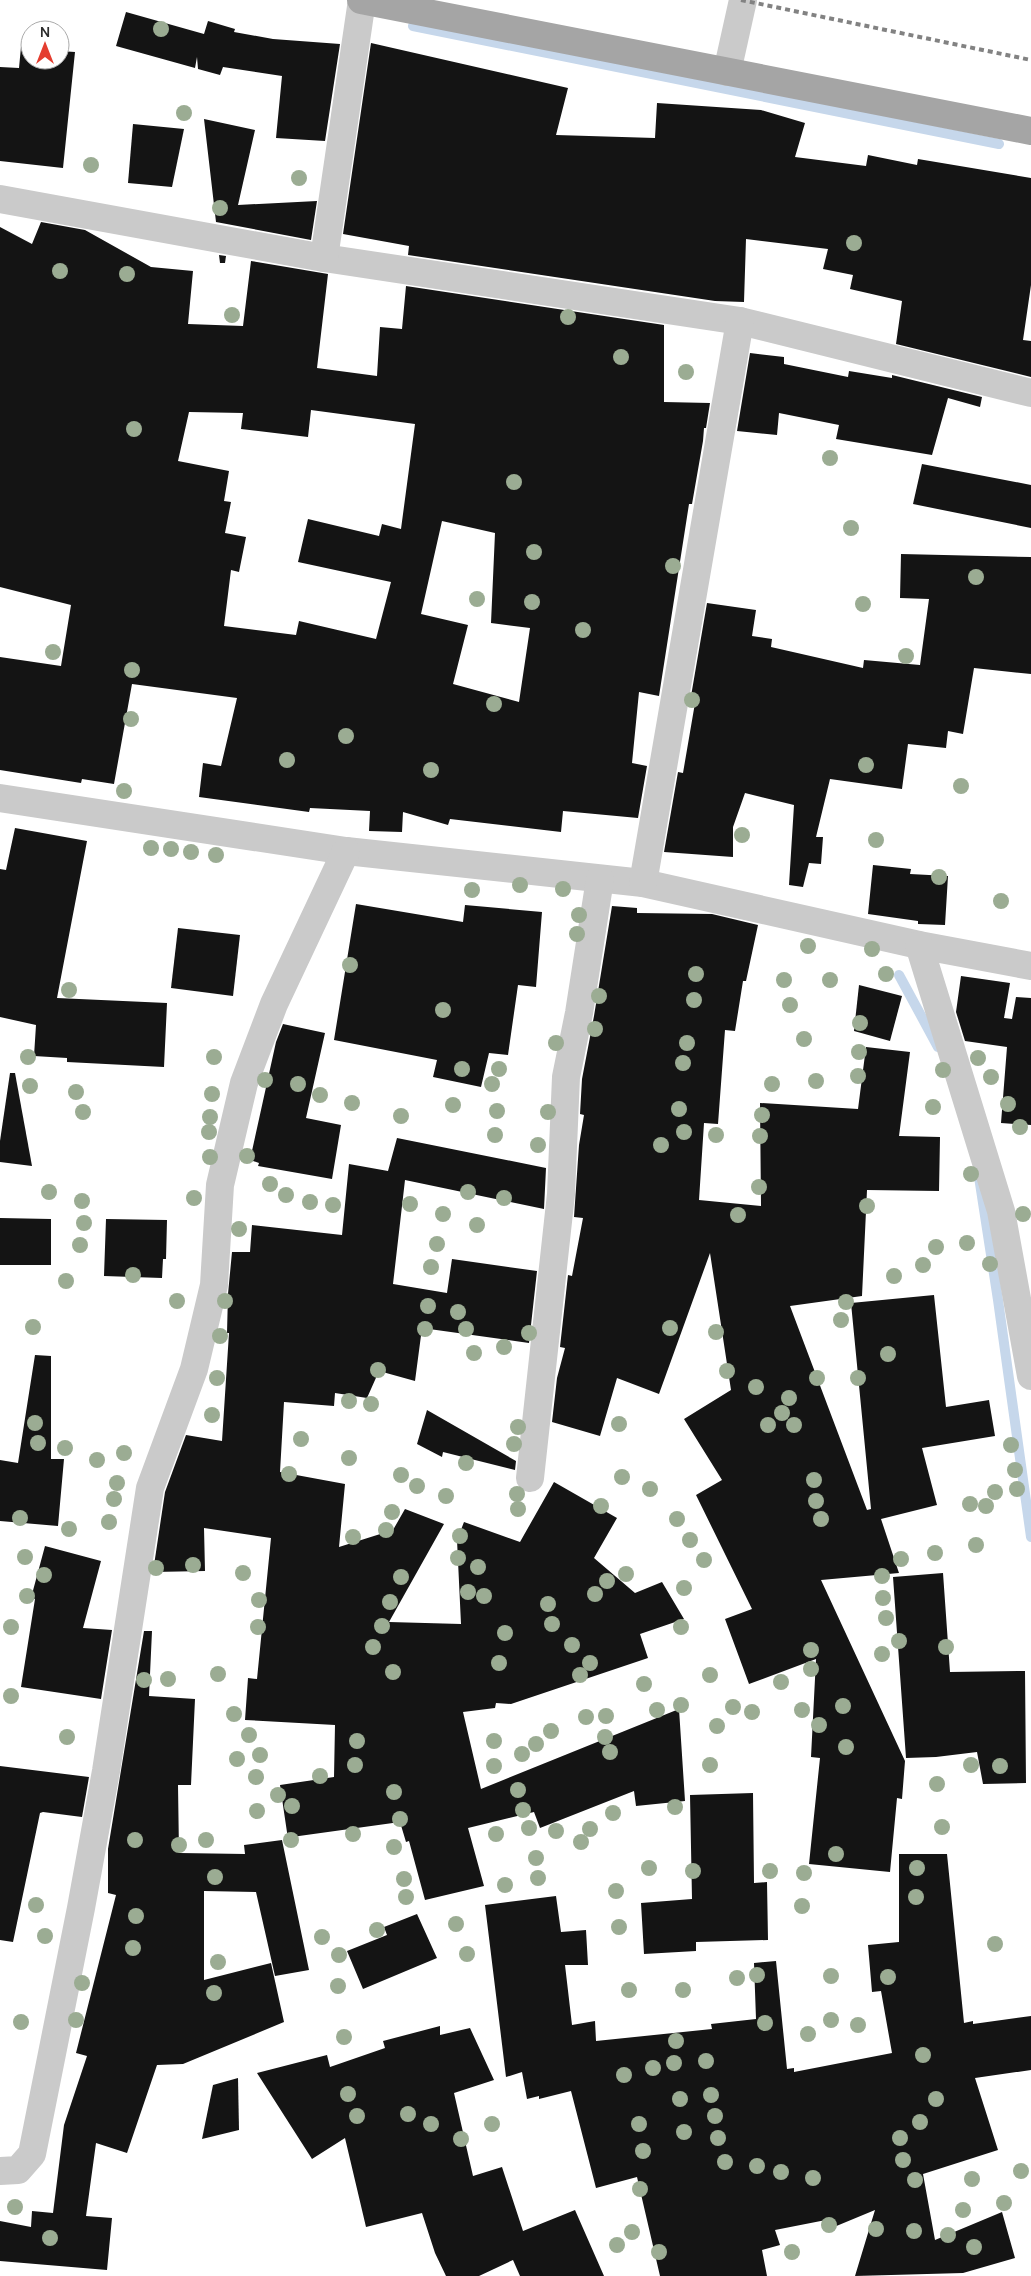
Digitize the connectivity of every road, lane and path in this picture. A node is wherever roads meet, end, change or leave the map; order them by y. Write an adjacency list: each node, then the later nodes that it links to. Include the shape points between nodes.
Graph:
1 (743, 0): 3 (street)
2 (371, 1): 3 (main road); 6 (street)
3 (727, 72): 4 (main road)
4 (1031, 131)
5 (0, 199): 6 (street)
6 (324, 258): 7 (street)
7 (740, 321): 8 (street); 12 (street)
8 (1031, 393)
9 (0, 798): 10 (street)
10 (346, 850): 11 (street); 17 (street, via 274,1004 244,1083 220,1185 214,1285 199,1350 150,1488 106,1771 32,2154 18,2170)
11 (600, 879): 12 (street); 16 (street, via 566,1077 561,1194)
12 (643, 883): 13 (street)
13 (919, 945): 14 (street); 15 (street, via 1001,1211)
14 (1031, 966)
15 (1031, 1376)
16 (530, 1478)
17 (0, 2171)

